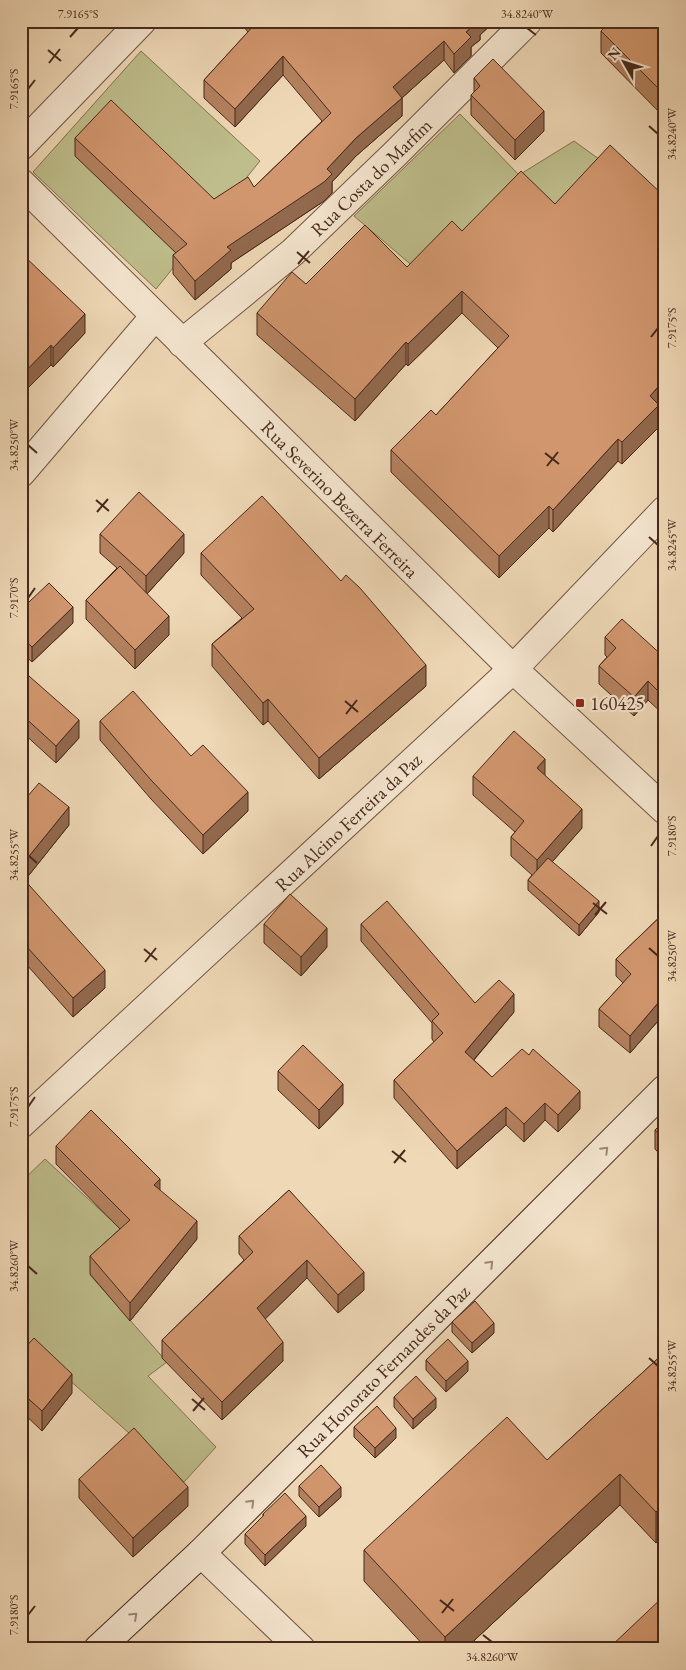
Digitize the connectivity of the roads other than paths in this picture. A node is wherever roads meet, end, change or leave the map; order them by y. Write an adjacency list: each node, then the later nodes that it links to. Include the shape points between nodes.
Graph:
1 (142, 21): 3 (street)
2 (528, 21): 6 (street, Rua Costa do Marfim, via 293,252)
3 (21, 146)
4 (21, 183): 5 (street, Rua Severino Bezerra Ferreira)
5 (155, 316): 6 (street, Rua Severino Bezerra Ferreira); 7 (street)
6 (182, 343): 9 (street, Rua Severino Bezerra Ferreira)
7 (21, 473)
8 (665, 510): 9 (street, Rua Alcino Ferreira da Paz)
9 (513, 669): 10 (street, Rua Severino Bezerra Ferreira); 12 (street, Rua Alcino Ferreira da Paz)
10 (665, 810)
11 (665, 1089): 13 (street, Rua Honorato Fernandes da Paz, one-way to 11)
12 (21, 1124)
13 (201, 1553): 14 (street, Rua Honorato Fernandes da Paz, one-way to 13); 15 (street)
14 (98, 1649)
15 (301, 1649)

